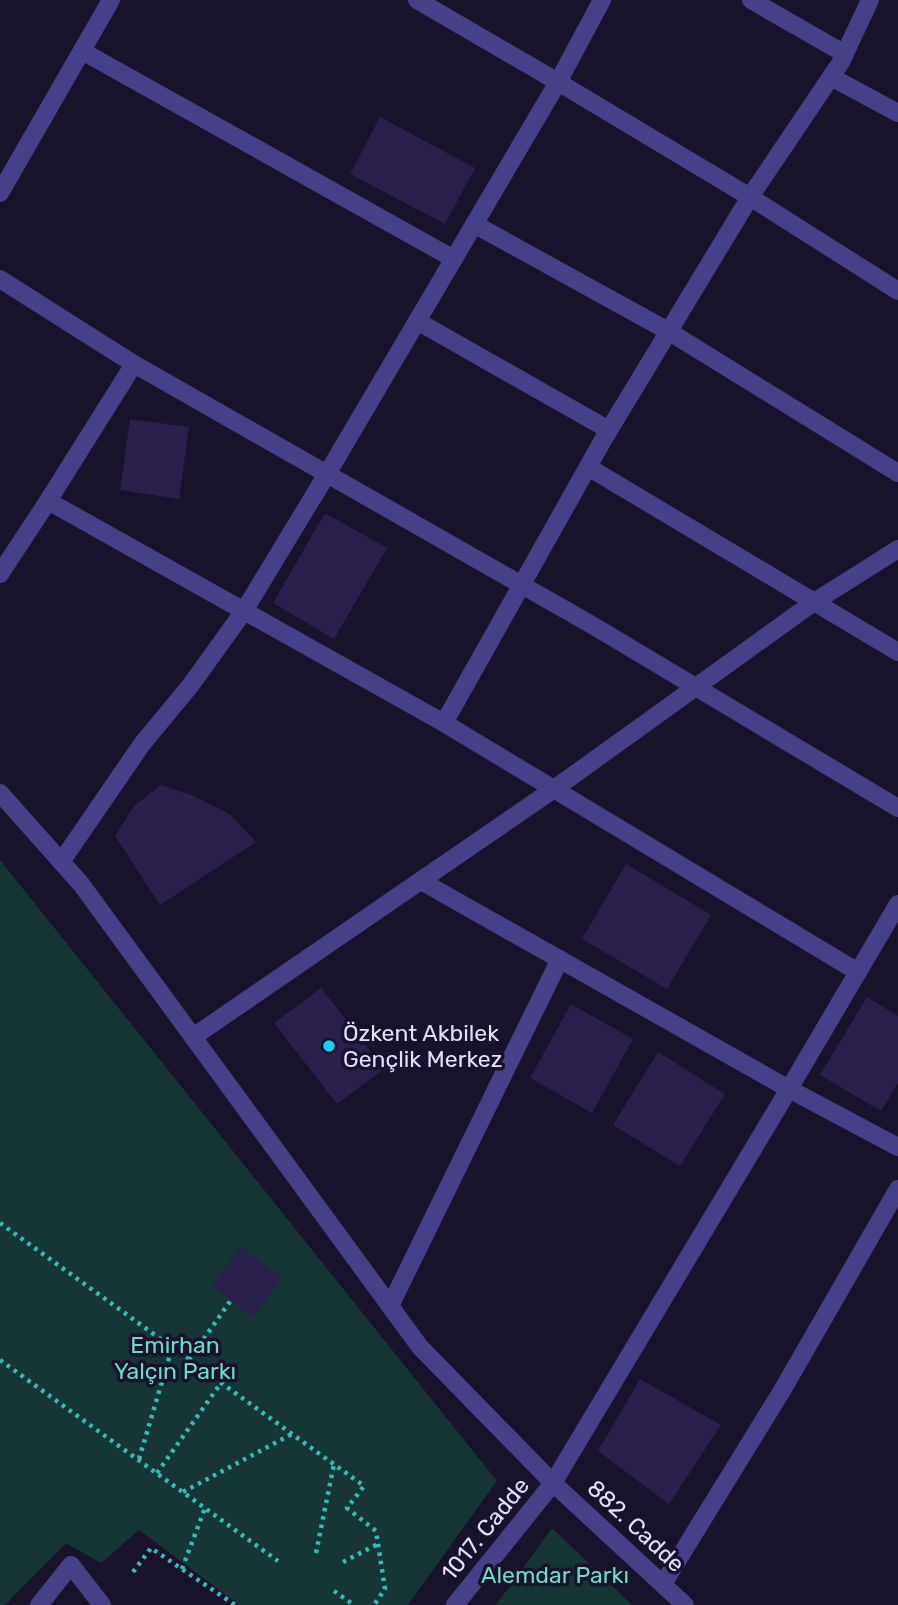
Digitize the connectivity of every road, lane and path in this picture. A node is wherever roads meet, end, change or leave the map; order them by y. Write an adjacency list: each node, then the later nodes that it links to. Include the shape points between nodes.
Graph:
1 (111, 0): 6 (street)
2 (417, 0): 9 (street)
3 (602, 0): 9 (street)
4 (751, 0): 7 (street)
5 (870, 0): 7 (street)
6 (82, 51): 11 (street); 14 (street)
7 (845, 54): 8 (street)
8 (831, 77): 10 (street); 12 (street)
9 (558, 82): 12 (street); 13 (street)
10 (898, 113)
11 (0, 193)
12 (750, 197): 16 (street); 18 (street)
13 (474, 224): 14 (street); 18 (street)
14 (454, 259): 17 (street)
15 (0, 279): 19 (street)
16 (898, 291)
17 (417, 321): 20 (street); 23 (street)
18 (668, 331): 20 (street); 22 (street)
19 (134, 364): 23 (street); 24 (street)
20 (609, 430): 21 (street)
21 (588, 467): 27 (street); 28 (street)
22 (898, 473)
23 (327, 474): 27 (street); 29 (street)
24 (48, 501): 26 (street); 29 (street)
25 (898, 549): 28 (street)
26 (0, 574)
27 (521, 584): 31 (street); 32 (street)
28 (814, 602): 30 (street); 31 (street)
29 (244, 611): 32 (street); 36 (street, via 142,744)
30 (898, 652)
31 (695, 687): 33 (street); 35 (street)
32 (444, 723): 33 (street)
33 (554, 789): 37 (street); 40 (street)
34 (0, 793): 36 (street, 882. Cadde)
35 (898, 808)
36 (61, 862): 41 (street, 882. Cadde)
37 (421, 881): 39 (street); 41 (street)
38 (898, 904): 40 (street, 1017. Cadde)
39 (560, 959): 42 (street); 47 (street)
40 (858, 972): 42 (street, 1017. Cadde)
41 (193, 1037): 47 (street, 882. Cadde)
42 (789, 1089): 43 (street); 56 (street, 1017. Cadde)
43 (898, 1147)
44 (898, 1189): 65 (street)
45 (0, 1223): 48 (path)
46 (231, 1300): 50 (path)
47 (390, 1306): 56 (street, 882. Cadde, via 420,1348)
48 (172, 1348): 50 (path); 53 (path)
49 (0, 1360): 53 (path)
50 (189, 1360): 51 (path)
51 (221, 1383): 52 (path); 55 (path)
52 (292, 1434): 54 (path); 57 (path)
53 (139, 1459): 55 (path)
54 (334, 1464): 59 (path, via 364,1486 347,1508 376,1531); 60 (path)
55 (157, 1473): 57 (path)
56 (553, 1483): 65 (street, 882. Cadde); 72 (street, 1017. Cadde)
57 (183, 1492): 58 (path)
58 (205, 1507): 61 (path); 63 (path)
59 (378, 1544): 62 (path); 71 (path, via 385,1589)
60 (316, 1553)
61 (278, 1561)
62 (343, 1562)
63 (182, 1569): 64 (path, via 151,1548); 69 (path)
64 (133, 1572)
65 (663, 1584): 73 (street, 882. Cadde)
66 (334, 1591): 70 (path)
67 (39, 1605): 68 (street, via 71,1565)
68 (102, 1605)
69 (235, 1605)
70 (355, 1605)
71 (374, 1605)
72 (455, 1605)
73 (685, 1605)

